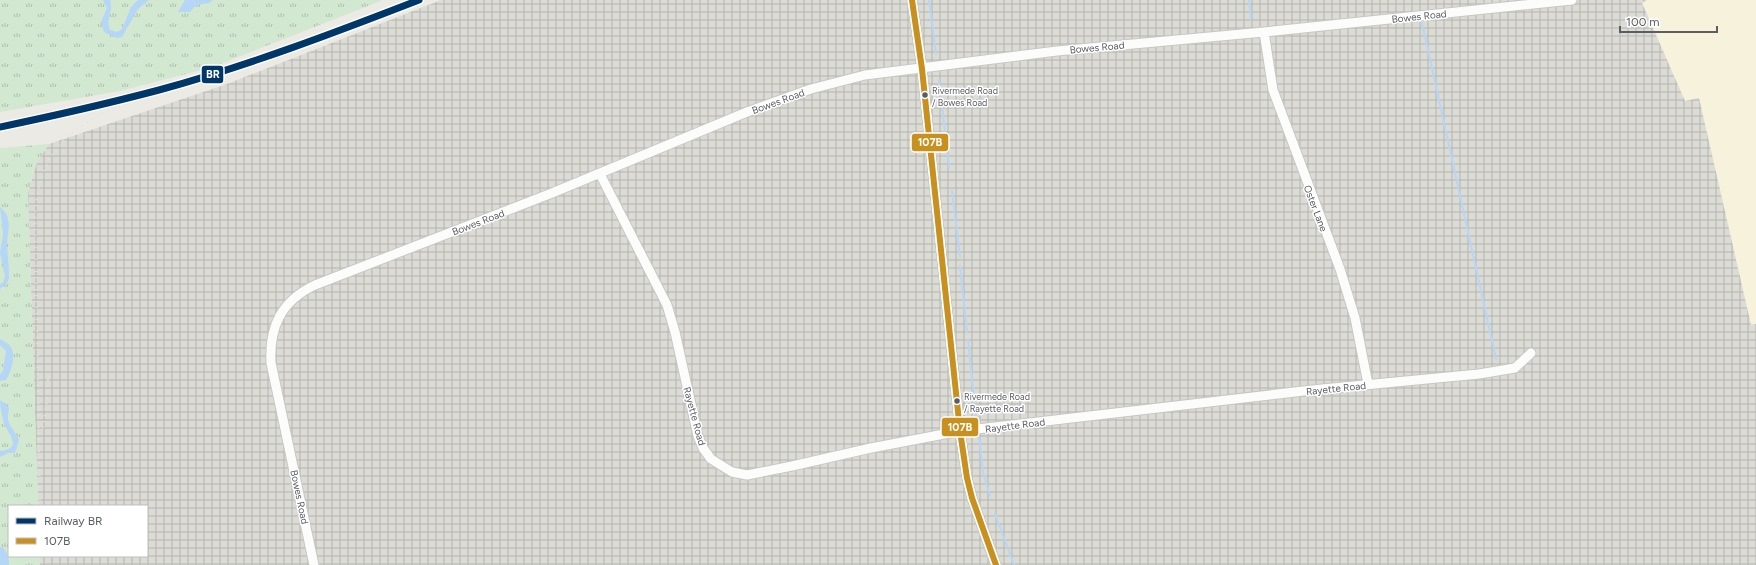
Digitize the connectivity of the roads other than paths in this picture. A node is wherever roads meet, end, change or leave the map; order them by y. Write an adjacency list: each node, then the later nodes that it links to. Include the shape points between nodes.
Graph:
1 (912, 0): 4 (street)
2 (1572, 0): 3 (street, Bowes Road)
3 (1264, 32): 4 (street, Bowes Road, via 1057,51); 7 (street, Oster Lane, via 1273,90 1340,269 1354,318)
4 (922, 69): 5 (street, Bowes Road, via 865,75 811,89 747,112); 8 (street)
5 (600, 174): 8 (street, Rayette Road, via 667,305 698,436 710,459 732,472 747,475); 9 (street, Bowes Road, via 315,285 304,290 286,306 279,316 272,338 271,363)
6 (1531, 353): 7 (street, Rayette Road, via 1514,368 1504,370)
7 (1368, 384): 8 (street, Rayette Road)
8 (960, 431): 10 (street, via 972,498)
9 (314, 565)
10 (996, 565)

